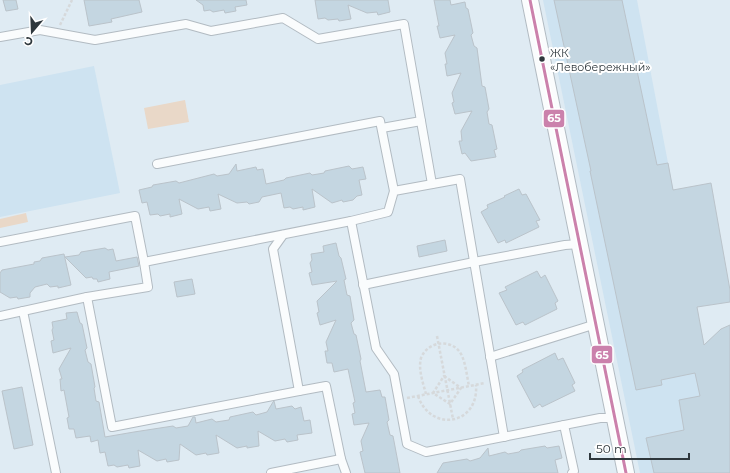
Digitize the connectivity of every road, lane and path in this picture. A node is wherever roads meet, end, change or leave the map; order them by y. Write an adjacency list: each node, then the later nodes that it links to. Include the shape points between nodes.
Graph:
1 (72, 0): 3 (path)
2 (530, 0): 13 (street)
3 (56, 33): 4 (lane, via 40,30); 5 (lane, via 95,40 186,24 211,31 283,18 318,39 404,24)
4 (0, 37)
5 (421, 121): 6 (lane); 8 (lane)
6 (382, 128): 7 (lane, via 380,121); 9 (lane)
7 (157, 164)
8 (432, 184): 9 (lane); 15 (lane, via 460,179)
9 (394, 191): 10 (lane, via 388,212)
10 (351, 221): 11 (lane); 16 (lane)
11 (283, 235): 14 (lane); 30 (lane, via 273,249)
12 (0, 242): 14 (lane, via 135,216)
13 (580, 244): 15 (lane, via 565,244); 20 (street)
14 (144, 262): 17 (lane, via 148,287)
15 (474, 262): 16 (lane); 23 (lane)
16 (363, 285): 34 (lane, via 376,348 394,374)
17 (88, 297): 18 (lane); 30 (lane, via 112,427)
18 (23, 311): 19 (lane); 41 (lane)
19 (0, 316)
20 (596, 324): 23 (lane); 36 (street)
21 (437, 336): 22 (path)
22 (438, 344): 24 (path); 27 (path, via 453,346 462,355); 32 (path, via 425,351 420,363)
23 (490, 357): 25 (lane)
24 (444, 376): 28 (path); 29 (path); 31 (path)
25 (494, 381): 26 (path); 39 (lane)
26 (476, 385): 27 (path); 37 (path, via 477,393 472,407 467,413)
27 (469, 386): 28 (path)
28 (461, 388): 29 (path); 35 (path)
29 (447, 390): 31 (path); 35 (path)
30 (300, 391): 40 (lane, via 326,386)
31 (433, 393): 32 (path); 35 (path)
32 (426, 394): 33 (path)
33 (418, 396): 34 (path); 37 (path, via 425,410 431,415 445,420)
34 (399, 400): 39 (lane, via 407,444 426,452)
35 (450, 404): 37 (path)
36 (614, 418): 38 (lane); 45 (street)
37 (452, 419)
38 (564, 425): 39 (lane); 44 (lane, via 574,471)
39 (504, 437)
40 (341, 459): 42 (lane); 43 (lane)
41 (56, 473)
42 (271, 473)
43 (346, 473)
44 (572, 473)
45 (626, 473)

